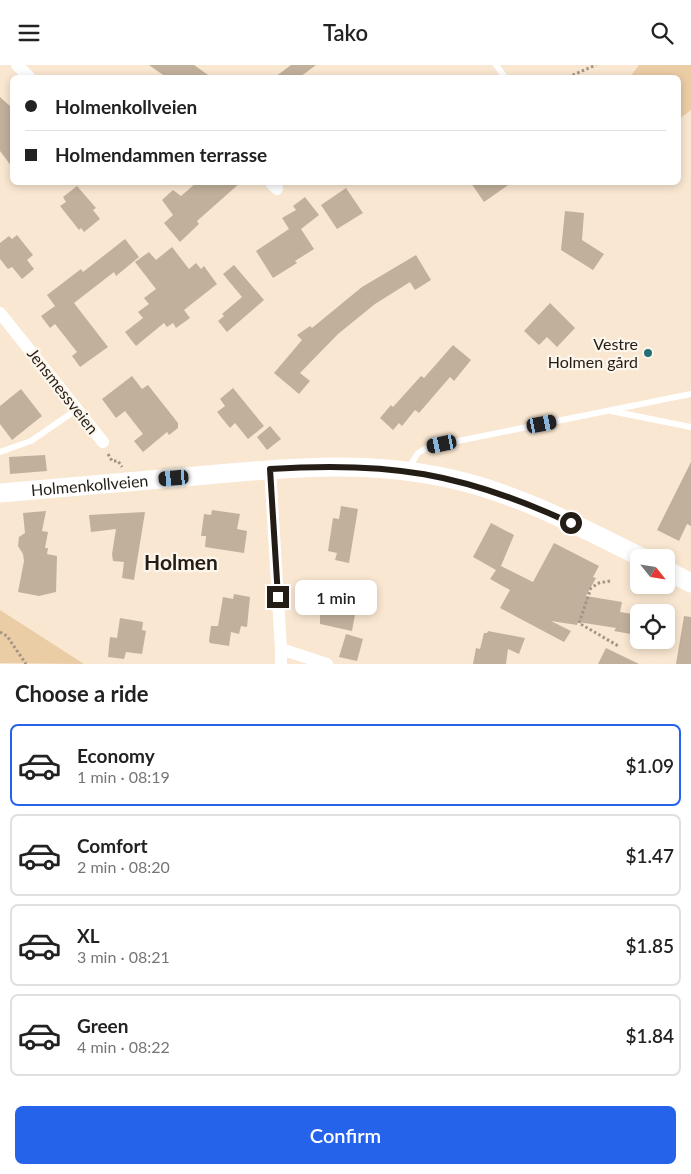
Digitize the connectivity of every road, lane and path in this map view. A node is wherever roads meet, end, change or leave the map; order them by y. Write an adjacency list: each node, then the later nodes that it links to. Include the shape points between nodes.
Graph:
1 (17, 65): 3 (street)
2 (596, 65): 4 (path)
3 (26, 75)
4 (573, 75)
5 (0, 313): 7 (street, Jensmessveien)
6 (691, 394): 8 (lane)
7 (76, 410): 10 (street, Jensmessveien); 11 (lane, via 31,441)
8 (606, 411): 9 (lane); 14 (lane, via 428,447 418,453)
9 (691, 427)
10 (103, 442): 12 (path, Jensmessveien, via 112,461 118,461)
11 (0, 452)
12 (123, 468)
13 (270, 469): 14 (main road, Holmenkollveien, via 340,466); 15 (main road, Holmenkollveien); 22 (street)
14 (407, 471): 16 (main road, Holmenkollveien, via 467,482 522,501)
15 (0, 493)
16 (630, 552)
17 (675, 575): 19 (main road)
18 (610, 581): 21 (path, via 591,588 579,623)
19 (691, 583)
20 (0, 632): 23 (path, via 7,636)
21 (620, 647)
22 (280, 649): 24 (street); 25 (street)
23 (26, 664)
24 (281, 664)
25 (327, 664)

